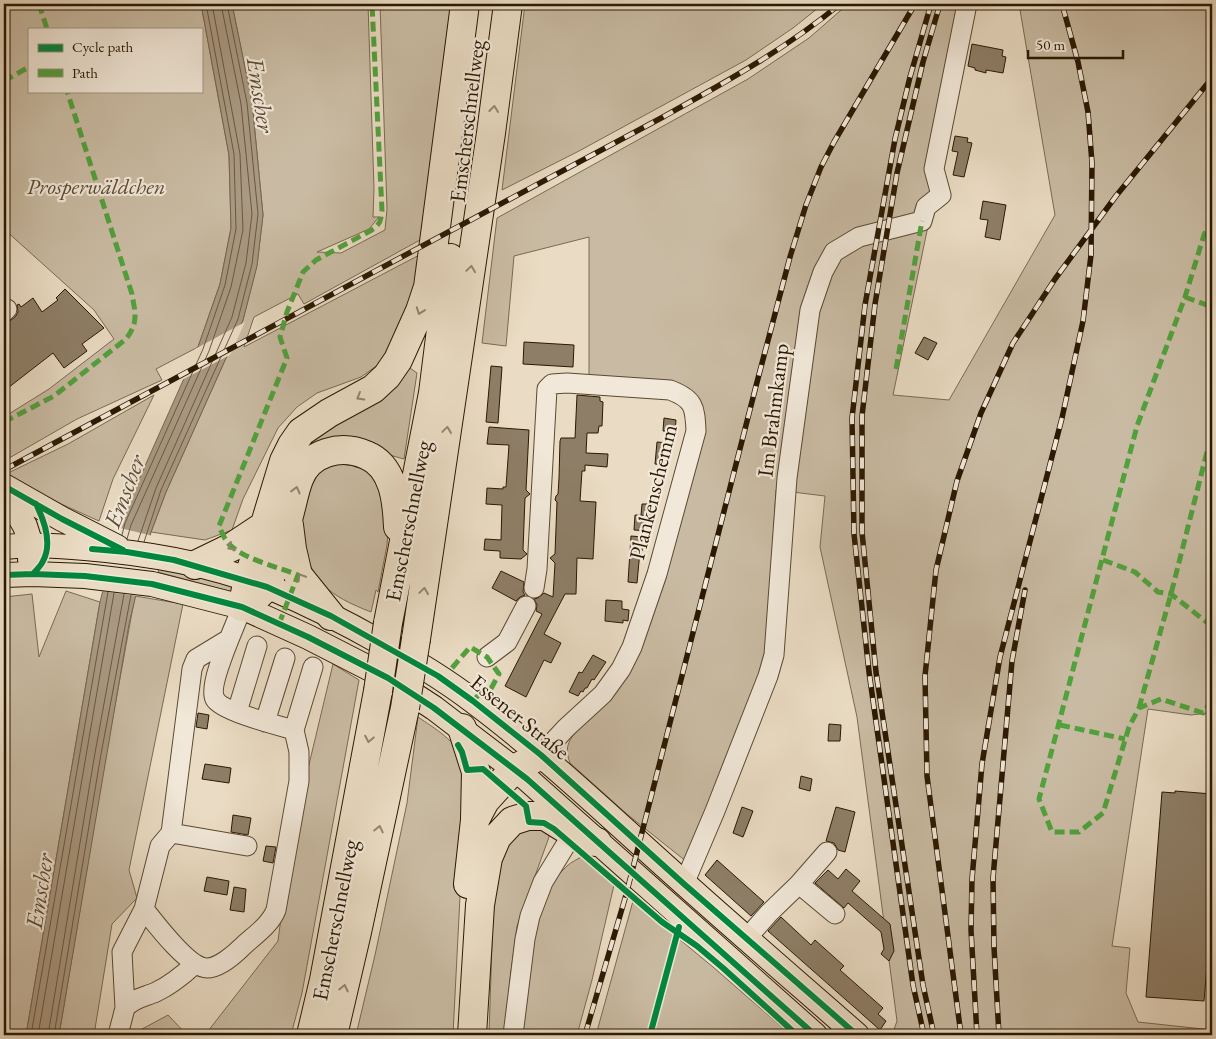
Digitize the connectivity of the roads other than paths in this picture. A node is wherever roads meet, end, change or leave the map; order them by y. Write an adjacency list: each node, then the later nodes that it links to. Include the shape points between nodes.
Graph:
1 (465, 4): 7 (highway, one-way to 7, via 428,287 420,311 398,360 387,376 373,389 301,432 292,445 284,461)
2 (482, 4): 12 (highway, Emscherschnellweg, via 433,393)
3 (508, 4): 46 (highway, one-way to 3, bridge, via 405,708)
4 (967, 4): 36 (street, Im Brahmkamp, via 934,169 941,194 926,207 922,221 859,237 834,252 823,272 810,310 787,478 774,655)
5 (5, 498): 6 (main road); 9 (main road)
6 (36, 504): 8 (main road); 9 (main road, via 46,526)
7 (277, 522): 11 (highway, one-way to 11); 12 (highway, one-way to 12, via 311,461 332,451 351,450 368,455 389,477 396,500); 15 (highway); 19 (highway, one-way to 7, via 298,575 292,549)
8 (94, 542): 9 (main road); 11 (main road, Essener Straße)
9 (39, 545): 10 (main road); 13 (main road, via 43,562)
10 (4, 546)
11 (195, 565): 15 (main road, Essener Straße)
12 (398, 569): 45 (highway, Emscherschnellweg, one-way to 45, bridge, via 378,691)
13 (33, 574): 14 (main road, Essener Straße); 18 (main road, Essener Straße, via 152,584)
14 (4, 575)
15 (258, 584): 18 (highway); 19 (main road, Essener Straße)
16 (534, 588): 29 (street, Plankenschemm, via 547,389 552,384 567,383 670,390 682,394 696,413 696,431 657,574 632,647 621,670 603,694)
17 (526, 606): 22 (street, via 506,642)
18 (242, 608): 20 (street); 27 (main road, Essener Straße, via 323,644 388,678)
19 (331, 616): 29 (main road, Essener Straße, via 438,676)
20 (229, 639): 25 (street, via 214,690 215,700); 32 (street, via 196,659 192,669)
21 (257, 646): 25 (street)
22 (487, 657)
23 (285, 658): 26 (street)
24 (313, 667): 28 (street)
25 (237, 712): 26 (street)
26 (265, 722): 28 (street)
27 (462, 728): 30 (main road, Essener Straße); 31 (highway, via 476,772)
28 (294, 730): 42 (street, via 299,752 299,781 276,910 269,922 236,953 207,968)
29 (541, 755): 30 (highway); 36 (main road, Essener Straße)
30 (521, 774): 31 (highway, via 485,802); 33 (main road, Essener Straße); 38 (highway, via 481,847 478,875)
31 (475, 820): 47 (highway)
32 (171, 833): 34 (street); 39 (street, via 160,846)
33 (585, 838): 38 (highway, via 545,816 528,816 512,821 497,837 488,858); 49 (street, via 544,882 530,916); 50 (main road, Essener Straße)
34 (248, 846)
35 (827, 852): 37 (street)
36 (684, 884): 41 (main road, Essener Straße)
37 (799, 884): 40 (street); 41 (street)
38 (480, 905): 48 (highway)
39 (144, 909): 42 (street, via 169,940); 43 (street, via 122,952)
40 (835, 914)
41 (747, 938): 51 (main road, Essener Straße)
42 (195, 964): 43 (street, via 174,982 130,1002)
43 (124, 1008): 44 (street)
44 (118, 1035)
45 (311, 1035)
46 (333, 1035)
47 (460, 1035)
48 (472, 1035)
49 (513, 1035)
50 (815, 1035)
51 (857, 1035)

